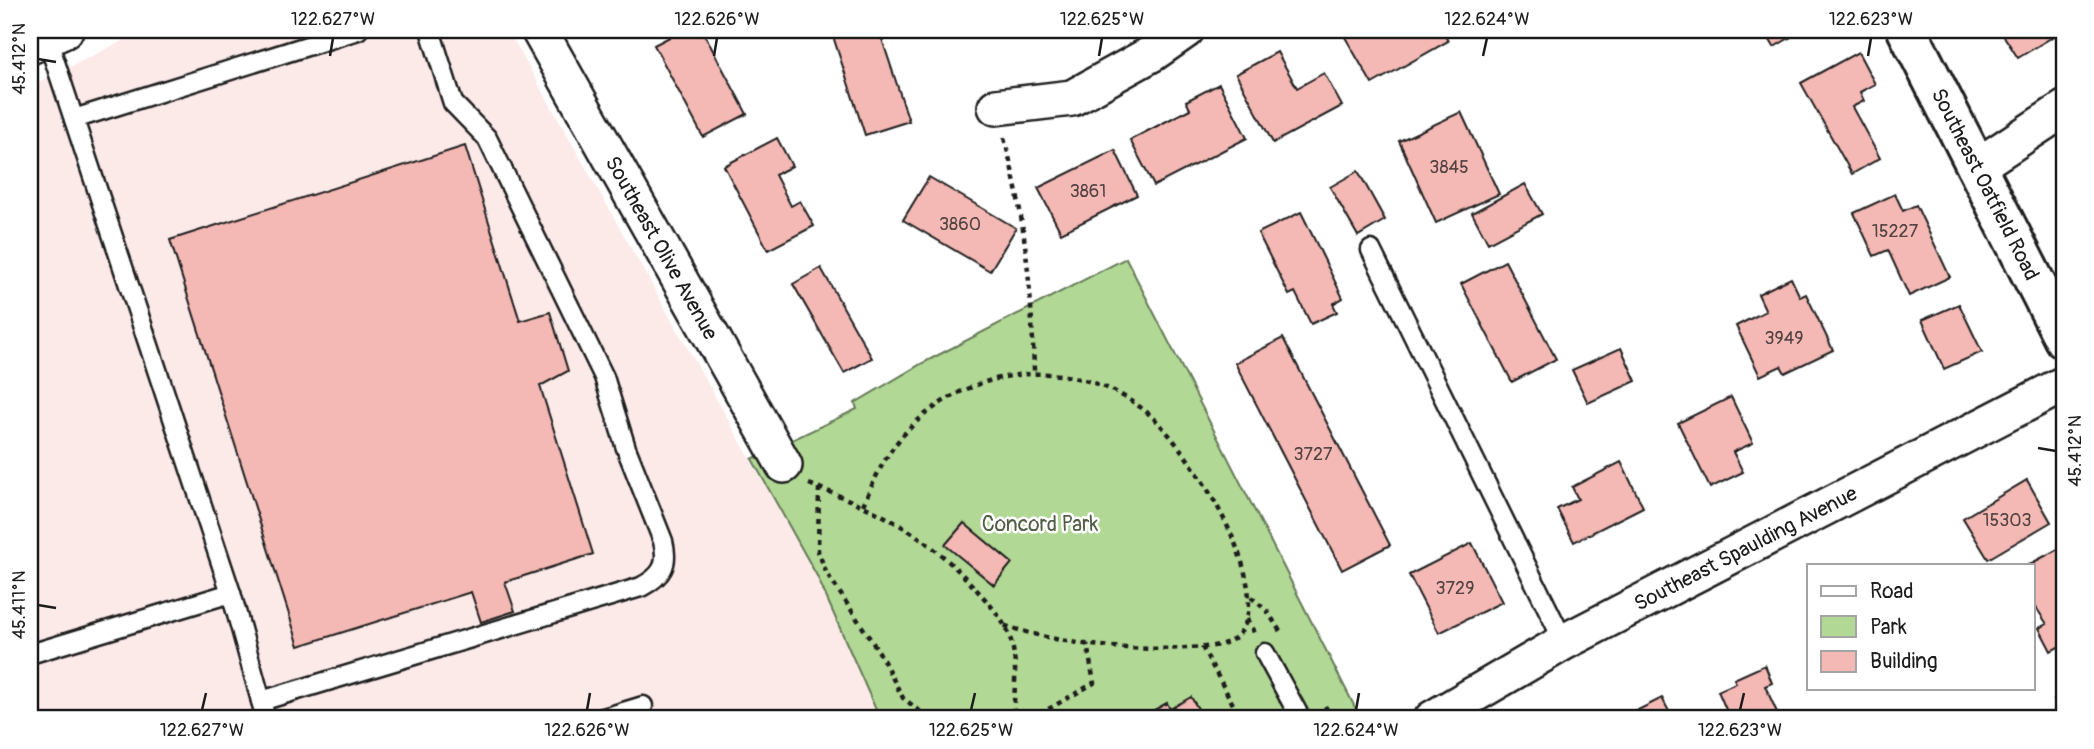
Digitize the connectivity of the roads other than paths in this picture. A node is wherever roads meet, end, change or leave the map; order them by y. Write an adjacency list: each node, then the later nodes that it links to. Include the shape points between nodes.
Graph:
1 (358, 30): 9 (lane)
2 (430, 30): 19 (lane, via 453,103 486,138 604,377 663,541 664,568 641,587)
3 (539, 30): 14 (street, Southeast Olive Avenue)
4 (1186, 30): 7 (street, via 1072,98)
5 (1908, 30): 10 (main road, Southeast Oatfield Road)
6 (47, 38): 9 (lane)
7 (996, 107)
8 (2064, 109): 10 (street)
9 (74, 119): 15 (lane)
10 (1976, 167): 12 (main road, Southeast Oatfield Road)
11 (1371, 250): 16 (lane)
12 (2064, 339)
13 (2064, 384): 16 (street, Southeast Spaulding Avenue)
14 (784, 466)
15 (231, 593): 18 (lane); 19 (lane)
16 (1564, 642): 24 (street, Southeast Spaulding Avenue)
17 (1265, 653): 23 (lane)
18 (30, 654)
19 (261, 701): 21 (lane)
20 (643, 706): 22 (lane)
21 (267, 719)
22 (600, 719)
23 (1301, 719)
24 (1432, 719)

